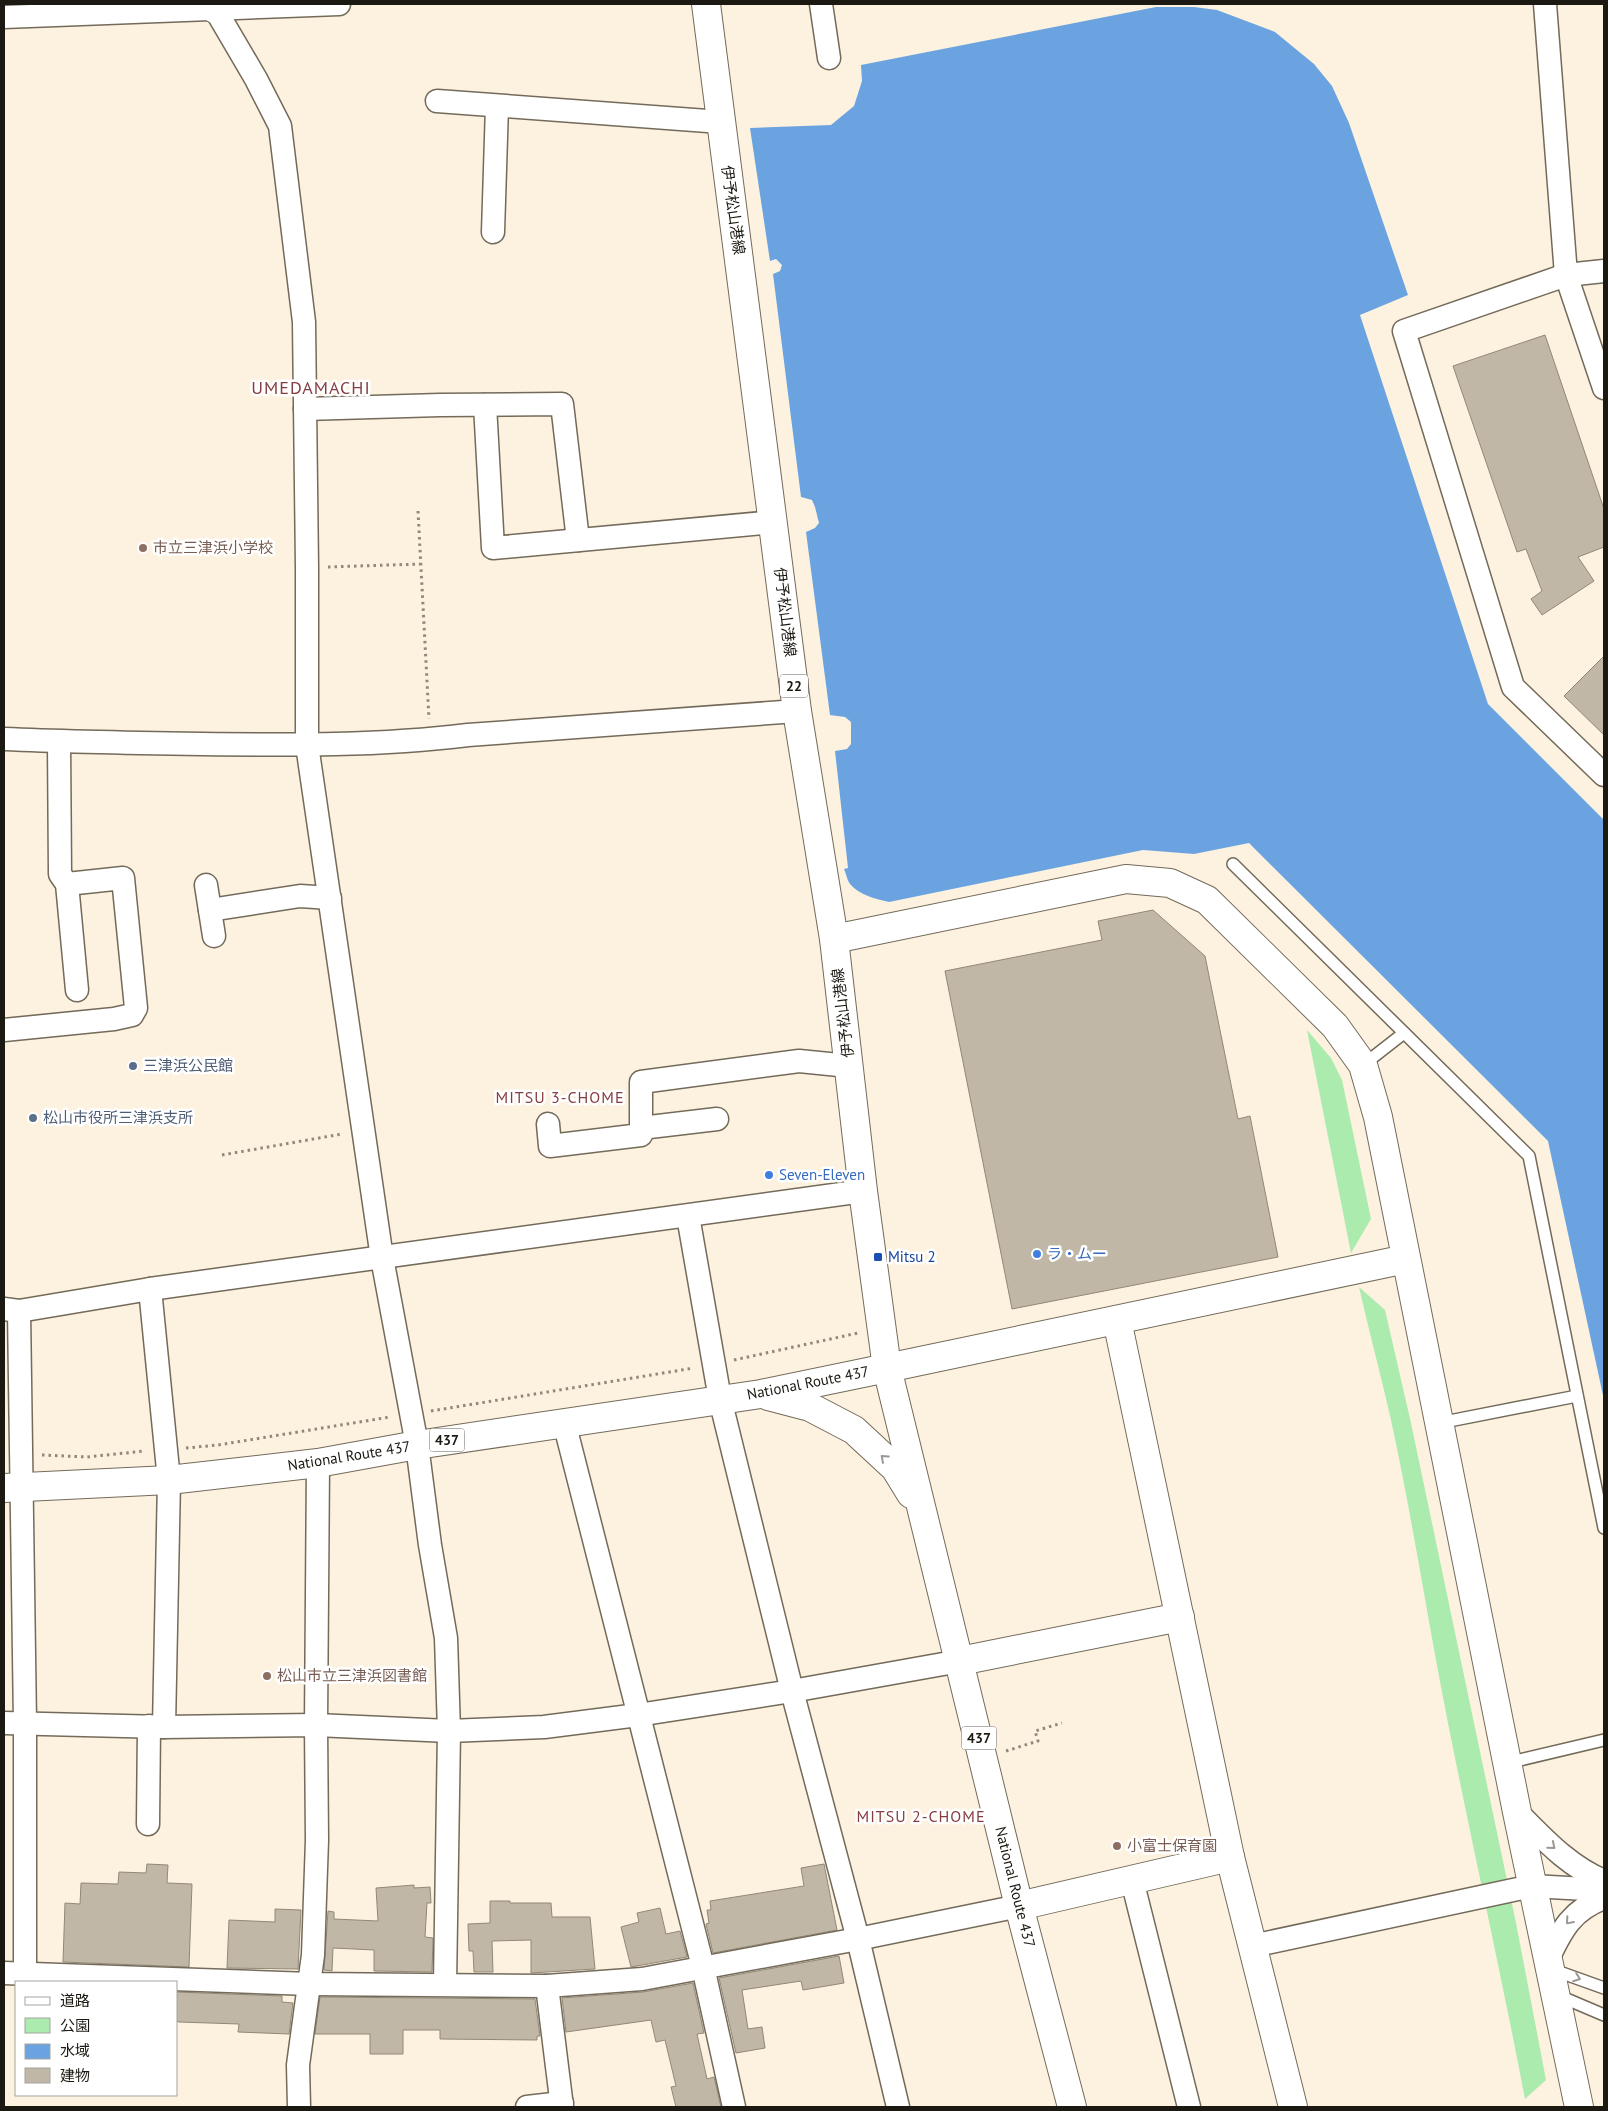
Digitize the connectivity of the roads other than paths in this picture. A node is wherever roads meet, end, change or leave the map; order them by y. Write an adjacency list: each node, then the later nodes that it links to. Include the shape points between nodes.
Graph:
1 (339, 4): 5 (street)
2 (706, 4): 10 (main road, 伊予松山港線 / 22)
3 (820, 4): 7 (street)
4 (1545, 4): 13 (street)
5 (212, 6): 6 (street); 16 (street, via 280,126 304,322)
6 (4, 17)
7 (829, 58)
8 (436, 101): 9 (street)
9 (497, 106): 10 (street); 11 (street)
10 (721, 122): 17 (main road, 伊予松山港線 / 22)
11 (493, 232)
12 (1604, 271): 13 (street)
13 (1566, 275): 14 (street); 23 (street, via 1404,331 1513,687)
14 (1604, 388)
15 (485, 405): 16 (street); 18 (street, via 562,404); 18 (street, via 494,548)
16 (305, 409): 22 (street)
17 (774, 522): 18 (street); 19 (main road, 伊予松山港線 / 22)
18 (578, 540)
19 (797, 711): 22 (street); 30 (main road, 伊予松山港線 / 22)
20 (4, 739): 21 (street)
21 (59, 742): 22 (street); 25 (street, via 60,874)
22 (306, 746): 27 (street)
23 (1604, 775)
24 (1233, 864): 33 (lane)
25 (67, 884): 31 (street); 32 (street, via 123,878 136,1008 132,1015 114,1019)
26 (206, 885): 28 (street)
27 (330, 898): 28 (street, via 300,896); 41 (street)
28 (210, 910): 29 (street)
29 (214, 936)
30 (834, 939): 34 (main road, via 1126,880 1170,883 1207,900 1335,1026); 35 (main road, 伊予松山港線 / 22)
31 (77, 990)
32 (4, 1030)
33 (1404, 1033): 34 (lane); 48 (lane, via 1529,1156)
34 (1363, 1065): 42 (main road, via 1378,1117)
35 (849, 1066): 38 (street, via 799,1061 640,1082); 39 (main road, 伊予松山港線 / 22)
36 (717, 1119): 38 (street)
37 (548, 1124): 38 (street, via 550,1146 642,1135)
38 (641, 1128)
39 (863, 1191): 40 (street); 46 (main road, 伊予松山港線 / 22)
40 (688, 1216): 41 (street); 49 (street)
41 (382, 1258): 43 (street); 52 (street)
42 (1406, 1259): 45 (main road); 51 (main road)
43 (150, 1290): 44 (street); 54 (street)
44 (11, 1310): 55 (street)
45 (1117, 1320): 46 (main road); 58 (main road)
46 (887, 1368): 47 (main road, National Route 437 / 437); 56 (main road, National Route 437 / 437)
47 (761, 1394): 49 (main road, National Route 437 / 437); 56 (main road, one-way to 47, via 895,1468 854,1430 810,1407)
48 (1578, 1396): 51 (lane); 57 (lane)
49 (720, 1399): 50 (main road, National Route 437 / 437); 60 (street)
50 (564, 1422): 52 (main road, National Route 437 / 437); 61 (street)
51 (1439, 1423): 67 (main road)
52 (417, 1445): 53 (main road, National Route 437 / 437); 65 (street, via 446,1638)
53 (318, 1463): 54 (main road, National Route 437 / 437); 63 (street)
54 (169, 1480): 55 (main road, National Route 437 / 437); 64 (street)
55 (13, 1488): 62 (street)
56 (922, 1512): 59 (main road, National Route 437 / 437)
57 (1604, 1528)
58 (1180, 1617): 59 (main road); 70 (main road)
59 (960, 1661): 60 (street); 76 (main road, National Route 437 / 437)
60 (792, 1691): 61 (street); 77 (street)
61 (638, 1715): 65 (street, via 544,1727); 80 (street)
62 (14, 1723): 64 (street); 81 (street)
63 (316, 1725): 64 (street); 65 (street); 82 (street, via 317,1840)
64 (157, 1727): 69 (street)
65 (449, 1731): 83 (street)
66 (1604, 1740): 67 (lane)
67 (1507, 1762): 68 (main road)
68 (1517, 1812): 72 (street, one-way to 72, via 1575,1866); 73 (main road)
69 (148, 1824)
70 (1230, 1857): 71 (main road); 78 (main road)
71 (1132, 1880): 76 (main road); 95 (street)
72 (1604, 1880)
73 (1532, 1886): 74 (street); 78 (street); 79 (main road)
74 (1604, 1890)
75 (1604, 1898): 79 (street, one-way to 79, via 1586,1905 1575,1914 1562,1930)
76 (1019, 1906): 77 (street); 94 (main road, National Route 437 / 437)
77 (858, 1939): 80 (street); 93 (street)
78 (1252, 1946): 96 (main road)
79 (1548, 1963): 85 (lane, one-way to 85); 86 (main road)
80 (703, 1967): 84 (street, via 642,1978); 92 (street)
81 (14, 1973): 82 (street)
82 (310, 1984): 83 (street); 90 (street, via 298,2065)
83 (445, 1984): 84 (street)
84 (547, 1986): 88 (street)
85 (1604, 1988)
86 (1555, 1995): 87 (lane); 89 (main road)
87 (1604, 2015)
88 (562, 2105): 91 (street)
89 (1575, 2106)
90 (299, 2107)
91 (527, 2107)
92 (734, 2107)
93 (898, 2107)
94 (1072, 2107)
95 (1189, 2107)
96 (1293, 2107)

